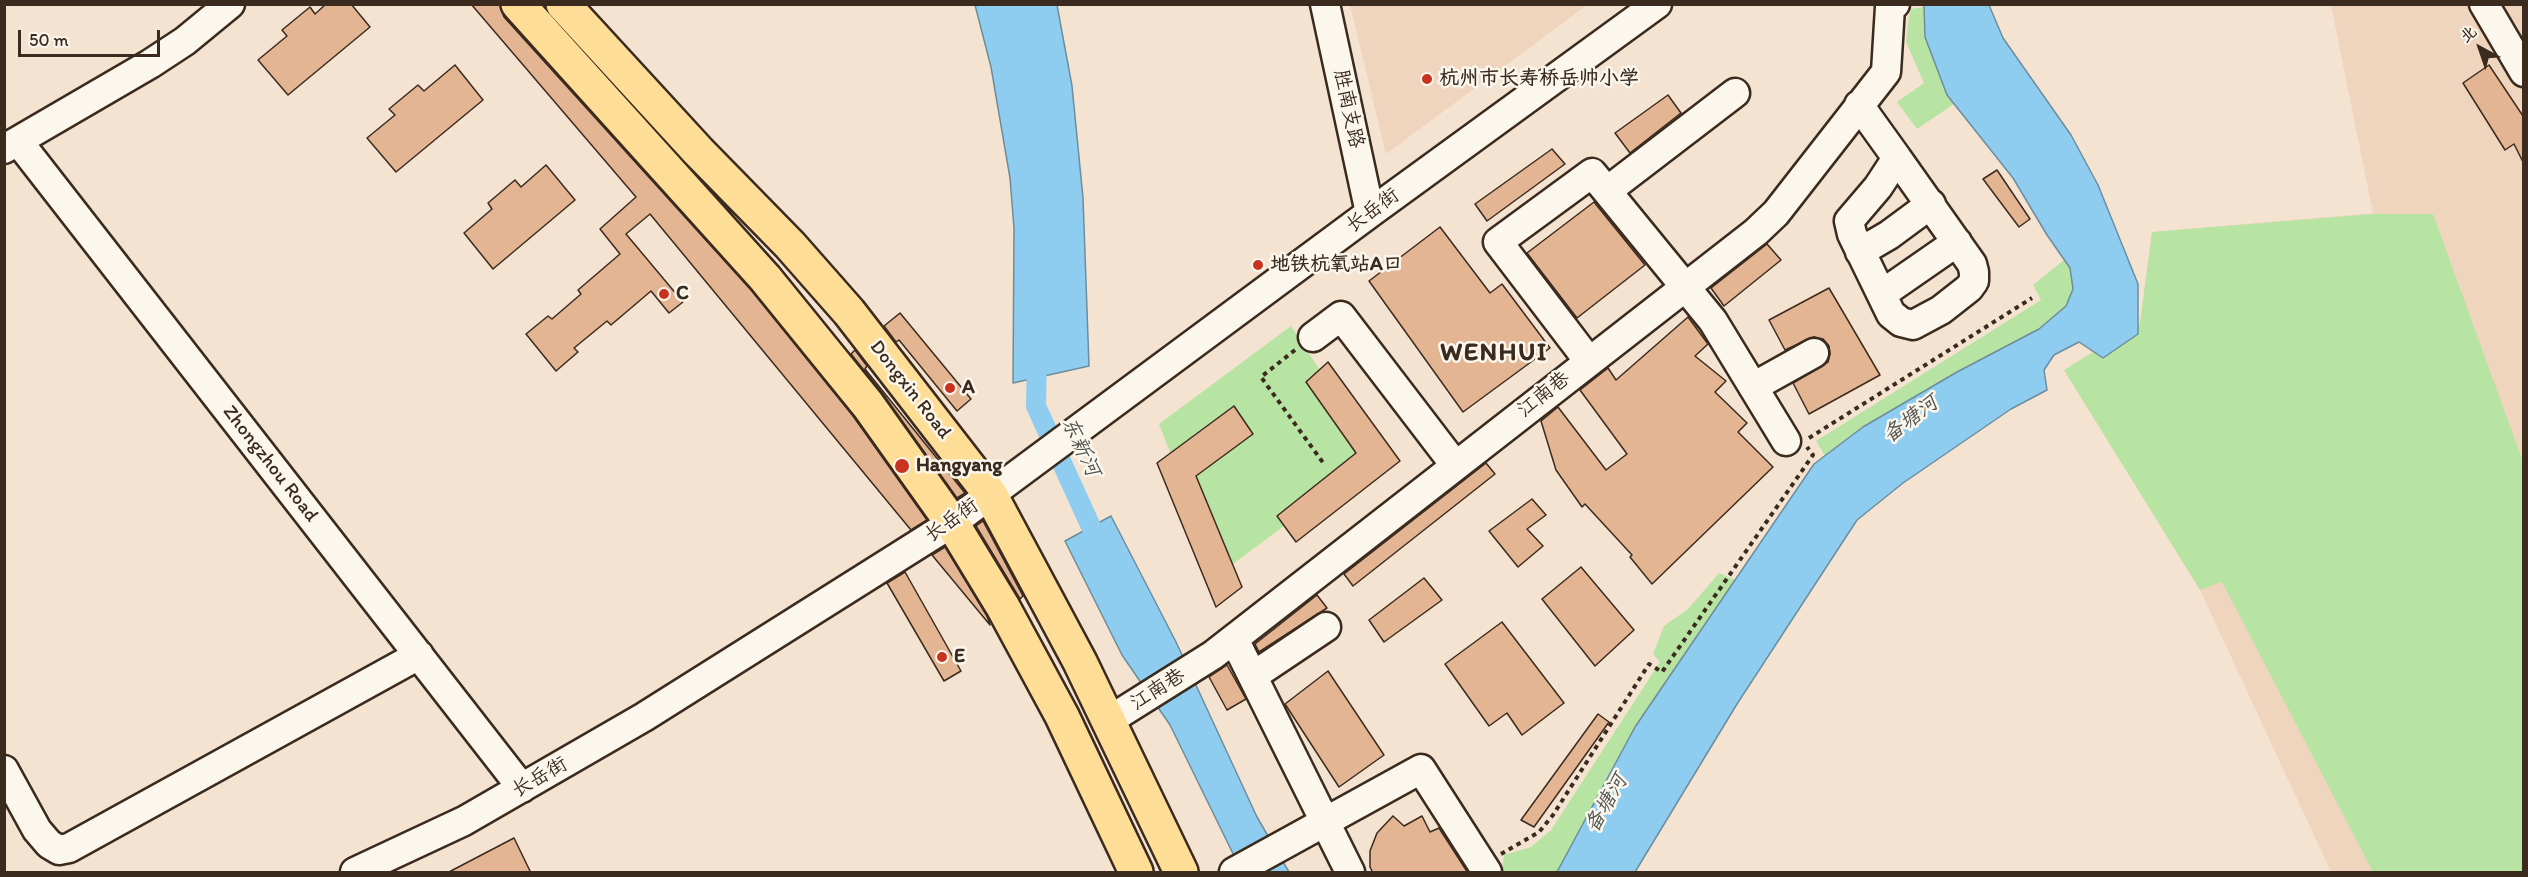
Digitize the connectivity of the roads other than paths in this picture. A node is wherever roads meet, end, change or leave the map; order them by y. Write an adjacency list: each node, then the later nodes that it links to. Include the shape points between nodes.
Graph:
1 (230, 4): 11 (street, via 150,64)
2 (518, 4): 27 (main road, via 765,278 868,405)
3 (563, 4): 26 (main road, Dongxin Road, via 849,312)
4 (1325, 4): 15 (street, 胜南支路)
5 (1657, 4): 15 (street, 长岳街)
6 (1895, 4): 10 (street, 江南巷, via 1890,7 1886,72)
7 (2484, 4): 8 (street)
8 (2523, 72)
9 (1735, 93): 13 (street)
10 (1859, 105): 12 (street); 18 (street, 江南巷, via 1776,213)
11 (11, 145): 30 (street, Zhongzhou Road)
12 (1897, 158): 14 (street); 17 (street, via 1878,188 1849,221)
13 (1607, 191): 18 (street); 22 (street, via 1592,173 1498,242)
14 (1931, 204): 16 (street); 17 (street)
15 (1370, 213): 26 (street, 长岳街)
16 (1957, 242): 19 (street); 19 (street, via 1972,264 1974,281 1941,310 1912,324 1901,322 1891,314)
17 (1860, 252): 19 (street)
18 (1686, 286): 22 (street, 江南巷); 23 (street, via 1713,321)
19 (1882, 294)
20 (1313, 337): 25 (street, via 1341,316)
21 (1814, 353): 23 (street)
22 (1588, 360): 25 (street, 江南巷)
23 (1753, 387): 24 (street)
24 (1786, 441)
25 (1455, 465): 29 (street, 江南巷)
26 (990, 494): 27 (street, 长岳街); 32 (main road, Dongxin Road)
27 (952, 523): 34 (street, 长岳街, via 644,717); 38 (main road, via 1062,716)
28 (1326, 627): 31 (street)
29 (1224, 647): 31 (street); 32 (street, 江南巷)
30 (419, 655): 33 (street, via 69,848 58,850 37,830); 34 (street, Zhongzhou Road)
31 (1252, 676): 35 (street)
32 (1108, 721): 39 (main road, Dongxin Road)
33 (4, 770)
34 (522, 788): 37 (street, 长岳街, via 464,821)
35 (1325, 822): 36 (street, via 1421,769); 40 (street); 41 (street)
36 (1484, 869)
37 (355, 873)
38 (1136, 873)
39 (1181, 873)
40 (1234, 873)
41 (1350, 873)

